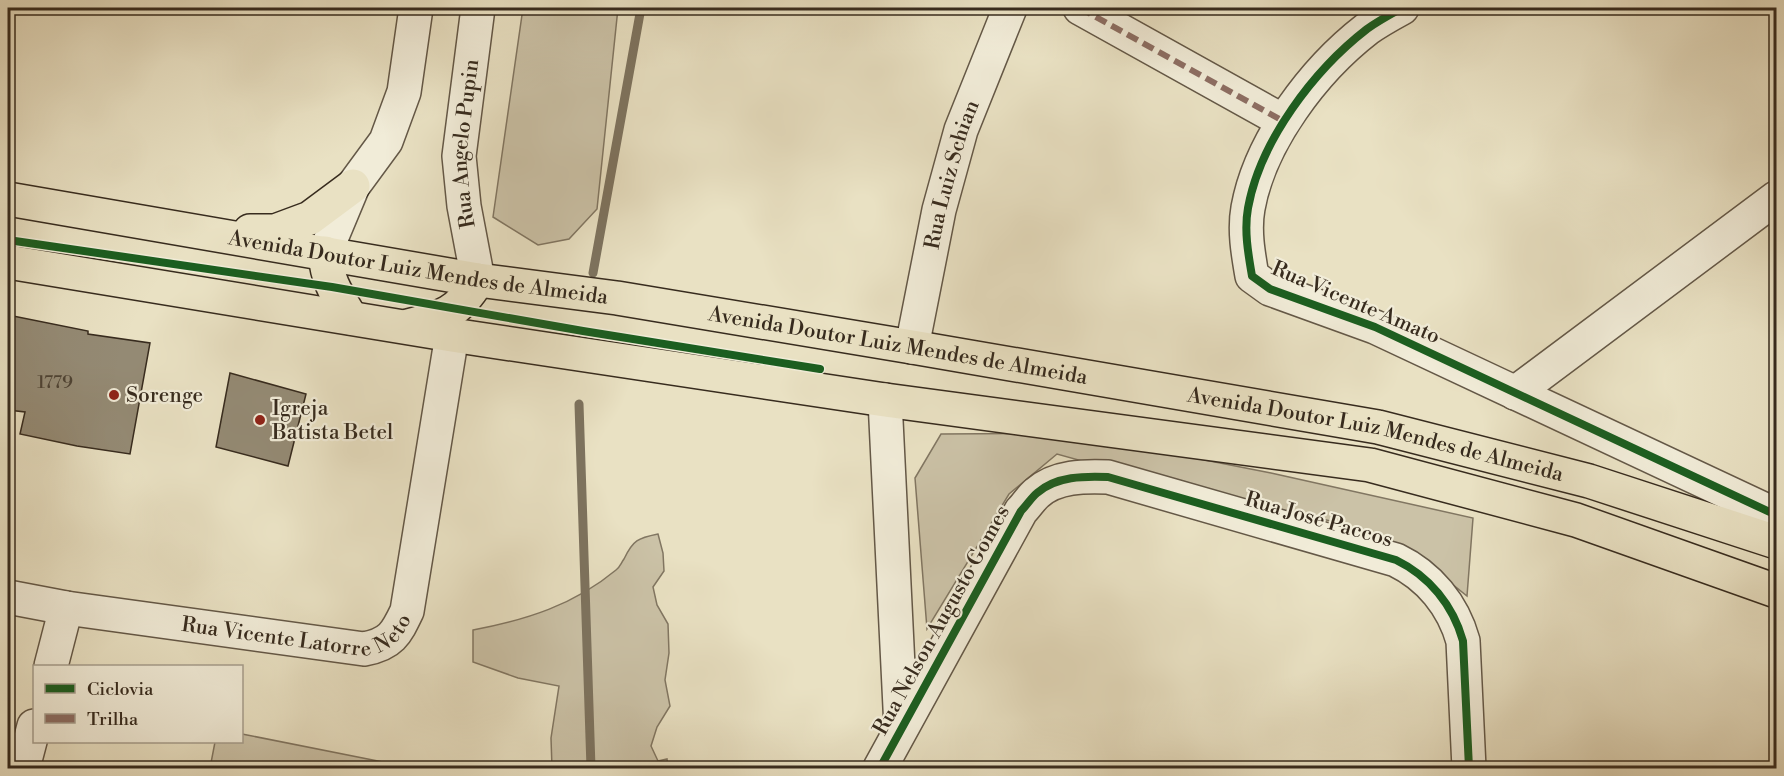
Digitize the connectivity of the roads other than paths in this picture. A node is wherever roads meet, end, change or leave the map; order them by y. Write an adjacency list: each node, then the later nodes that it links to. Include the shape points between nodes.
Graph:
1 (416, 8): 7 (street, via 404,92 386,141)
2 (478, 8): 13 (street, Rua Angelo Pupin, via 459,156)
3 (1010, 8): 17 (street, Rua Luiz Schian, via 961,130 939,210)
4 (1080, 8): 6 (street)
5 (1402, 8): 6 (street, Rua Vicente Amato, via 1368,28 1321,73)
6 (1282, 121): 18 (street, Rua Vicente Amato, via 1248,207 1246,232 1252,276 1270,289 1375,327)
7 (353, 186): 10 (main road, via 310,218 275,231); 11 (street)
8 (1776, 198): 18 (street)
9 (8, 200): 10 (main road, Avenida Doutor Luiz Mendes de Almeida)
10 (210, 233): 11 (main road, Avenida Doutor Luiz Mendes de Almeida)
11 (325, 253): 13 (main road, Avenida Doutor Luiz Mendes de Almeida); 14 (main road, via 332,287)
12 (8, 262): 14 (main road, Avenida Doutor Luiz Mendes de Almeida)
13 (478, 279): 15 (main road, via 457,308); 17 (main road, Avenida Doutor Luiz Mendes de Almeida)
14 (351, 318): 15 (main road, Avenida Doutor Luiz Mendes de Almeida)
15 (403, 327): 16 (main road, Avenida Doutor Luiz Mendes de Almeida)
16 (452, 335): 19 (main road, Avenida Doutor Luiz Mendes de Almeida); 24 (street, Rua Vicente Latorre Neto, via 407,611 395,635 378,646 364,649)
17 (912, 347): 21 (main road, Avenida Doutor Luiz Mendes de Almeida, via 1378,427)
18 (1515, 393): 21 (street, Rua Vicente Amato)
19 (885, 400): 22 (main road, Avenida Doutor Luiz Mendes de Almeida, via 1370,465 1576,520); 26 (street)
20 (1039, 491): 26 (street, Rua Nelson Augusto Gomes, via 1021,511); 31 (street, Rua José Paccos, via 1062,480 1108,477 1409,567 1450,607 1458,622 1463,641)
21 (1768, 525)
22 (1776, 591)
23 (8, 597): 24 (street, Rua Vicente Latorre Neto)
24 (66, 608): 25 (street)
25 (51, 665)
26 (902, 726): 29 (street, Rua Nelson Augusto Gomes); 30 (street)
27 (33, 730): 28 (street)
28 (23, 768)
29 (880, 768)
30 (903, 768)
31 (1469, 768)

